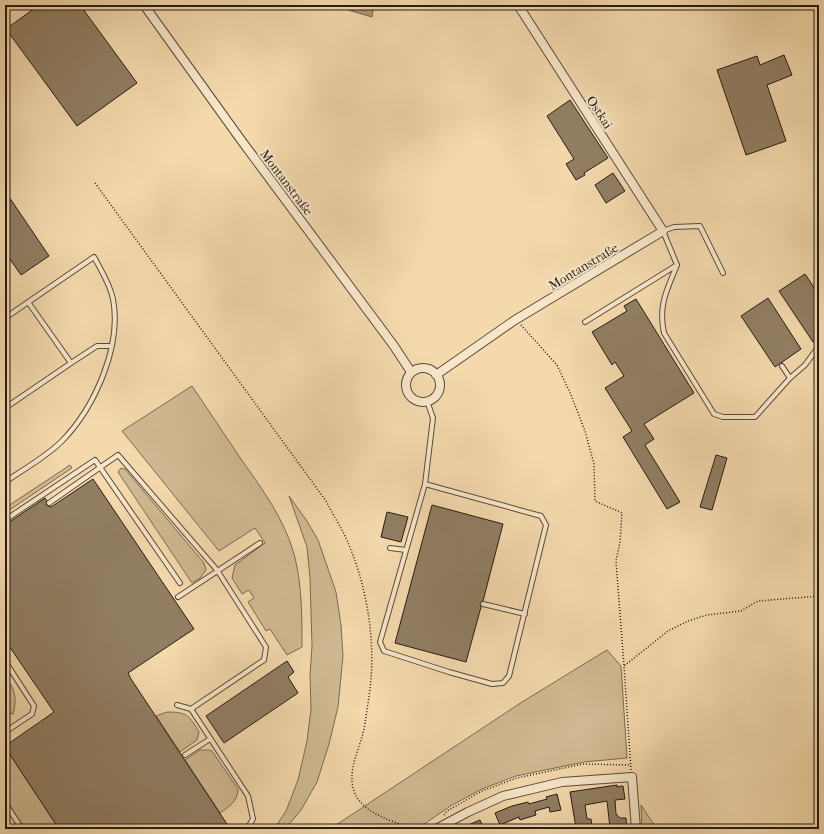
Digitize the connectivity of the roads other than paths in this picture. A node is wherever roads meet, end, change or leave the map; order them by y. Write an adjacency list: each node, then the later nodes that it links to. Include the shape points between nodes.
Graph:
1 (144, 5): 13 (street, Montanstraße)
2 (518, 5): 3 (street, Ostkai)
3 (663, 231): 4 (lane); 5 (lane, via 674,227 700,226); 14 (street, Montanstraße, via 516,320)
4 (677, 265): 8 (lane); 15 (lane, via 664,298 661,320 664,333 714,414 723,417 755,417)
5 (723, 273)
6 (28, 302): 7 (lane); 9 (lane, via 94,257 112,297 116,316); 11 (lane)
7 (5, 318)
8 (585, 322)
9 (111, 346): 11 (lane, via 97,346); 19 (lane, via 95,393 80,420 43,457)
10 (819, 346): 15 (lane, via 805,365)
11 (72, 363): 17 (lane)
12 (782, 366): 15 (lane)
13 (411, 372): 14 (street, via 422,368); 16 (street, via 406,382 407,392 414,400)
14 (436, 375): 16 (street, via 439,389 433,399)
15 (790, 378)
16 (427, 402): 20 (lane, via 432,418)
17 (5, 408)
18 (100, 467): 21 (lane); 22 (lane, via 95,460); 26 (lane, via 118,455); 27 (lane)
19 (5, 482)
20 (425, 484): 25 (lane); 30 (lane, via 541,516 546,525)
21 (49, 503)
22 (5, 520)
23 (260, 543): 26 (lane)
24 (390, 548): 25 (lane)
25 (406, 550): 30 (lane, via 380,642 384,651 492,684 503,683 509,676)
26 (217, 570): 28 (lane); 33 (lane, via 266,647 264,660)
27 (180, 583)
28 (178, 597)
29 (483, 604): 30 (lane)
30 (524, 614)
31 (5, 661): 34 (lane, via 34,706 32,714)
32 (177, 705): 33 (lane)
33 (191, 710): 35 (lane)
34 (5, 732)
35 (210, 739): 36 (lane); 39 (lane, via 248,796 253,819)
36 (186, 755)
37 (5, 803): 38 (lane)
38 (22, 829)
39 (247, 829)
40 (436, 829): 41 (street, via 503,796 562,782 632,777)
41 (636, 829)

